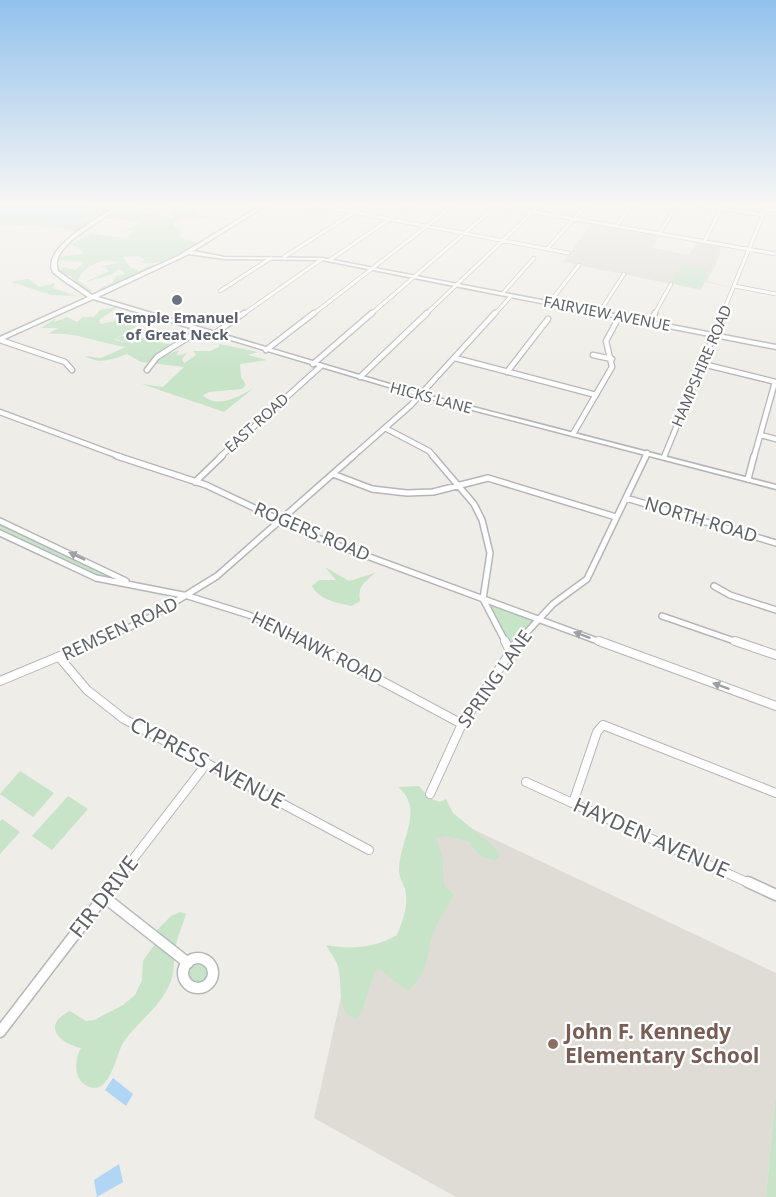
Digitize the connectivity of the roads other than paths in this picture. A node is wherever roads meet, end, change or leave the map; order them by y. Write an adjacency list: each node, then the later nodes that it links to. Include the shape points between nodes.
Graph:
1 (53, 261): 21 (main road, HICKS LANE, via 58,274)
2 (169, 261): 21 (main road)
3 (267, 261): 18 (street)
4 (319, 261): 29 (street)
5 (330, 261): 12 (main road, FAIRVIEW AVENUE)
6 (381, 261): 12 (street)
7 (431, 261): 14 (street)
8 (482, 261): 16 (street)
9 (531, 261): 19 (street)
10 (745, 261): 17 (street, HAMPSHIRE ROAD)
11 (579, 265): 23 (street)
12 (371, 268): 14 (main road, FAIRVIEW AVENUE); 33 (street)
13 (624, 274): 24 (street)
14 (412, 277): 16 (main road, FAIRVIEW AVENUE); 37 (street)
15 (671, 284): 27 (street)
16 (455, 286): 19 (main road, FAIRVIEW AVENUE); 43 (street)
17 (735, 286): 20 (street); 30 (street, HAMPSHIRE ROAD)
18 (220, 291)
19 (502, 294): 22 (main road, FAIRVIEW AVENUE)
20 (776, 294)
21 (90, 296): 28 (main road, HICKS LANE); 31 (main road)
22 (511, 296): 23 (main road, FAIRVIEW AVENUE); 35 (street, REMSEN ROAD)
23 (549, 303): 24 (main road, FAIRVIEW AVENUE)
24 (599, 313): 25 (main road, FAIRVIEW AVENUE)
25 (619, 317): 27 (main road, FAIRVIEW AVENUE); 36 (street, via 606,341)
26 (548, 319): 42 (street)
27 (650, 323): 30 (main road, FAIRVIEW AVENUE)
28 (200, 330): 29 (main road, HICKS LANE); 41 (street, via 157,357)
29 (214, 334): 33 (main road, HICKS LANE)
30 (715, 335): 32 (main road, FAIRVIEW AVENUE); 38 (street, HAMPSHIRE ROAD)
31 (1, 338): 40 (street, via 67,363)
32 (776, 347)
33 (266, 350): 37 (main road, HICKS LANE)
34 (593, 355): 36 (street)
35 (455, 358): 42 (street); 45 (street, REMSEN ROAD)
36 (612, 359): 46 (street, via 612,367)
37 (313, 364): 39 (main road, HICKS LANE)
38 (703, 364): 44 (street); 53 (street, HAMPSHIRE ROAD)
39 (321, 366): 43 (main road, HICKS LANE); 56 (street, EAST ROAD)
40 (72, 370)
41 (147, 370)
42 (507, 372): 46 (street)
43 (360, 377): 45 (main road, HICKS LANE)
44 (776, 382): 50 (street)
45 (421, 395): 48 (street, REMSEN ROAD); 49 (main road, HICKS LANE)
46 (596, 395): 49 (street)
47 (0, 412): 56 (street, ROGERS ROAD)
48 (385, 428): 54 (street, REMSEN ROAD); 57 (street, via 429,451)
49 (573, 434): 52 (main road, HICKS LANE)
50 (761, 435): 51 (street); 55 (street)
51 (776, 438)
52 (647, 453): 53 (main road, HICKS LANE); 59 (street, SPRING LANE)
53 (664, 457): 55 (main road, HICKS LANE)
54 (333, 474): 57 (street, via 392,492 433,492); 62 (street, REMSEN ROAD)
55 (748, 479): 58 (main road, HICKS LANE)
56 (195, 482): 62 (street, ROGERS ROAD)
57 (459, 484): 60 (street, via 488,478); 68 (street, via 474,504 485,531 490,560)
58 (776, 487)
59 (626, 498): 60 (street, SPRING LANE); 64 (street, NORTH ROAD)
60 (616, 517): 71 (street, SPRING LANE, via 587,579)
61 (0, 521): 65 (street, HENHAWK ROAD, one-way to 61)
62 (280, 521): 67 (street, REMSEN ROAD); 68 (street, ROGERS ROAD)
63 (0, 533): 65 (street, HENHAWK ROAD, via 96,578)
64 (776, 543)
65 (129, 583): 67 (street, HENHAWK ROAD)
66 (714, 586): 69 (street)
67 (188, 596): 74 (street, REMSEN ROAD, via 144,621); 77 (street, HENHAWK ROAD, via 286,630)
68 (483, 599): 71 (street, ROGERS ROAD); 72 (street)
69 (776, 610)
70 (663, 615): 73 (street)
71 (538, 619): 72 (street, SPRING LANE); 76 (street, ROGERS ROAD, one-way to 71)
72 (510, 651): 77 (street, SPRING LANE)
73 (776, 655)
74 (60, 658): 75 (street, REMSEN ROAD); 78 (street, CYPRESS AVENUE, via 87,690 111,710)
75 (0, 681)
76 (776, 706)
77 (462, 724): 81 (street, SPRING LANE)
78 (207, 763): 83 (street, CYPRESS AVENUE); 85 (street, FIR DRIVE)
79 (526, 782): 82 (street, HAYDEN AVENUE)
80 (776, 793): 82 (street, via 603,725 597,732)
81 (430, 794)
82 (573, 803): 84 (street, HAYDEN AVENUE)
83 (369, 850)
84 (776, 895)
85 (104, 897): 86 (street); 87 (street, FIR DRIVE)
86 (188, 963)
87 (0, 1032)

